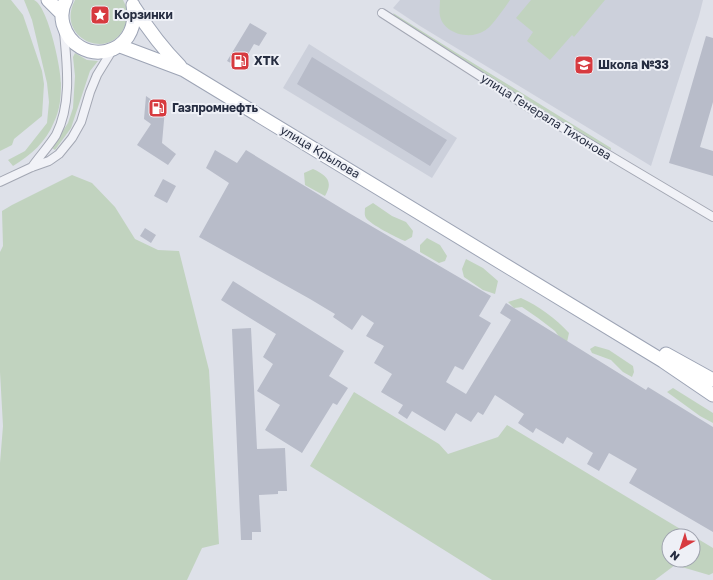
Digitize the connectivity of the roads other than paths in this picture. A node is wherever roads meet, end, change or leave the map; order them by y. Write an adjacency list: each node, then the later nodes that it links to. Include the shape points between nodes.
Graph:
1 (48, 0): 5 (main road, улица Крылова)
2 (66, 0): 5 (main road)
3 (132, 2): 6 (main road, via 135,16 133,27 128,37); 7 (main road, via 164,50)
4 (382, 13): 10 (street, улица Генерала Тихонова, via 533,110)
5 (62, 17): 6 (main road, улица Крылова, via 72,41 81,48 91,52 102,52); 8 (street, via 67,76 65,108 56,135)
6 (116, 47): 7 (main road, улица Крылова); 8 (street, via 97,75 81,122 72,138 59,154)
7 (184, 70): 11 (main road, улица Крылова)
8 (32, 167): 9 (street)
9 (0, 182)
10 (713, 217)
11 (514, 270): 12 (main road); 13 (main road, via 663,361)
12 (713, 380)
13 (713, 395)

